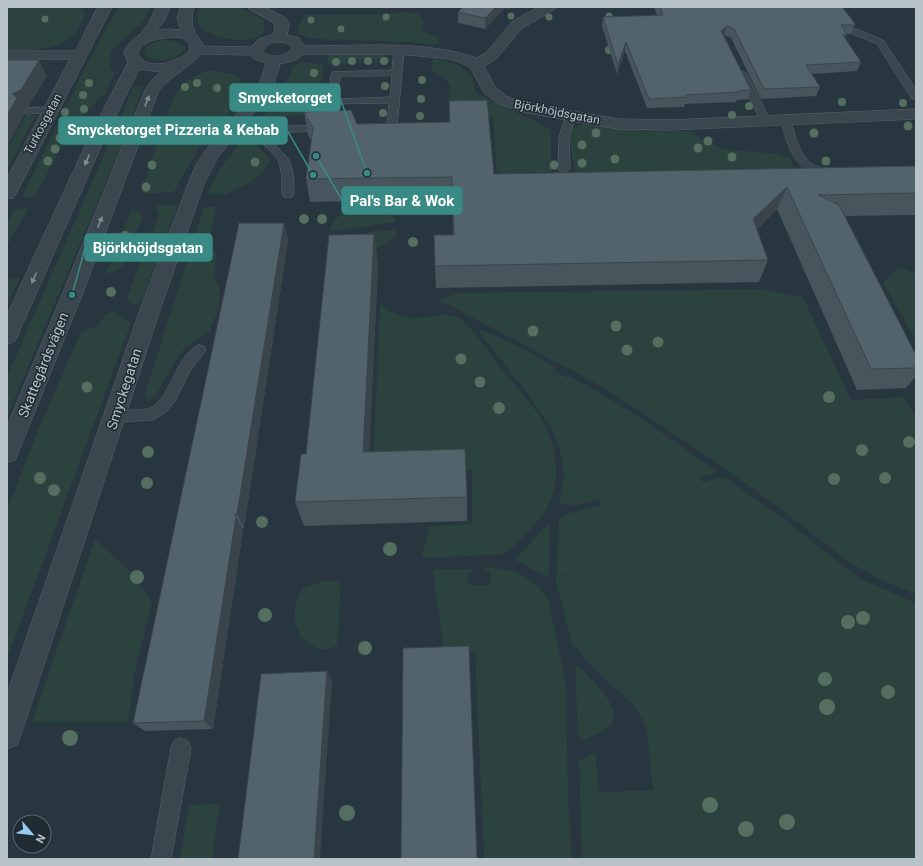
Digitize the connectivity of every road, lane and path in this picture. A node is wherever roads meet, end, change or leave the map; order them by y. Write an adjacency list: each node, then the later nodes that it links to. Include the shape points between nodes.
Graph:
1 (105, 7): 13 (street, Turkosgatan)
2 (163, 7): 8 (street, via 158,20)
3 (187, 7): 9 (street, via 184,19)
4 (255, 7): 7 (street, via 280,21)
5 (549, 7): 17 (street, via 523,20 491,56)
6 (856, 32): 20 (lane, via 880,42)
7 (280, 38): 10 (street, via 295,41 299,45); 14 (street, via 263,42 258,46)
8 (143, 39): 9 (street, via 169,33 182,34); 15 (street, via 131,51 131,57)
9 (194, 44): 14 (street); 16 (street, Skattegårdsvägen, via 191,57)
10 (299, 50): 11 (street); 14 (street, via 290,58)
11 (399, 50): 17 (street, via 452,55); 19 (lane)
12 (7, 55): 13 (street)
13 (79, 55): 22 (street, Turkosgatan)
14 (265, 56): 29 (street, Smyckegatan, via 266,86)
15 (135, 62): 16 (street, Skattegårdsvägen, via 152,67); 35 (street, one-way to 35, via 94,144)
16 (181, 63): 38 (street, Skattegårdsvägen, one-way to 16, via 152,90)
17 (476, 64): 25 (street, Björkhöjdsgatan, via 489,90 503,100 522,107)
18 (738, 66): 26 (lane)
19 (396, 73): 21 (lane); 21 (lane, via 336,74 331,102)
20 (916, 97)
21 (394, 100): 28 (lane, via 392,127)
22 (51, 110): 23 (lane); 33 (street, Turkosgatan)
23 (27, 111)
24 (916, 114): 27 (street, Björkhöjdsgatan)
25 (571, 116): 26 (street, Björkhöjdsgatan, via 618,124 648,125); 31 (lane, via 564,137)
26 (765, 120): 27 (street, Björkhöjdsgatan)
27 (786, 120): 32 (lane, via 791,140 804,164 818,171)
28 (368, 127)
29 (245, 128): 30 (lane); 34 (lane, via 259,136 281,156 288,171); 37 (street, Smyckegatan, via 211,154 204,165 151,308)
30 (337, 128)
31 (564, 169)
32 (841, 170)
33 (7, 194)
34 (288, 194)
35 (7, 337)
36 (199, 350): 37 (lane, via 161,408 153,414)
37 (116, 416): 39 (street, Smyckegatan)
38 (7, 453)
39 (7, 735)
40 (182, 748): 41 (lane)
41 (161, 859)

